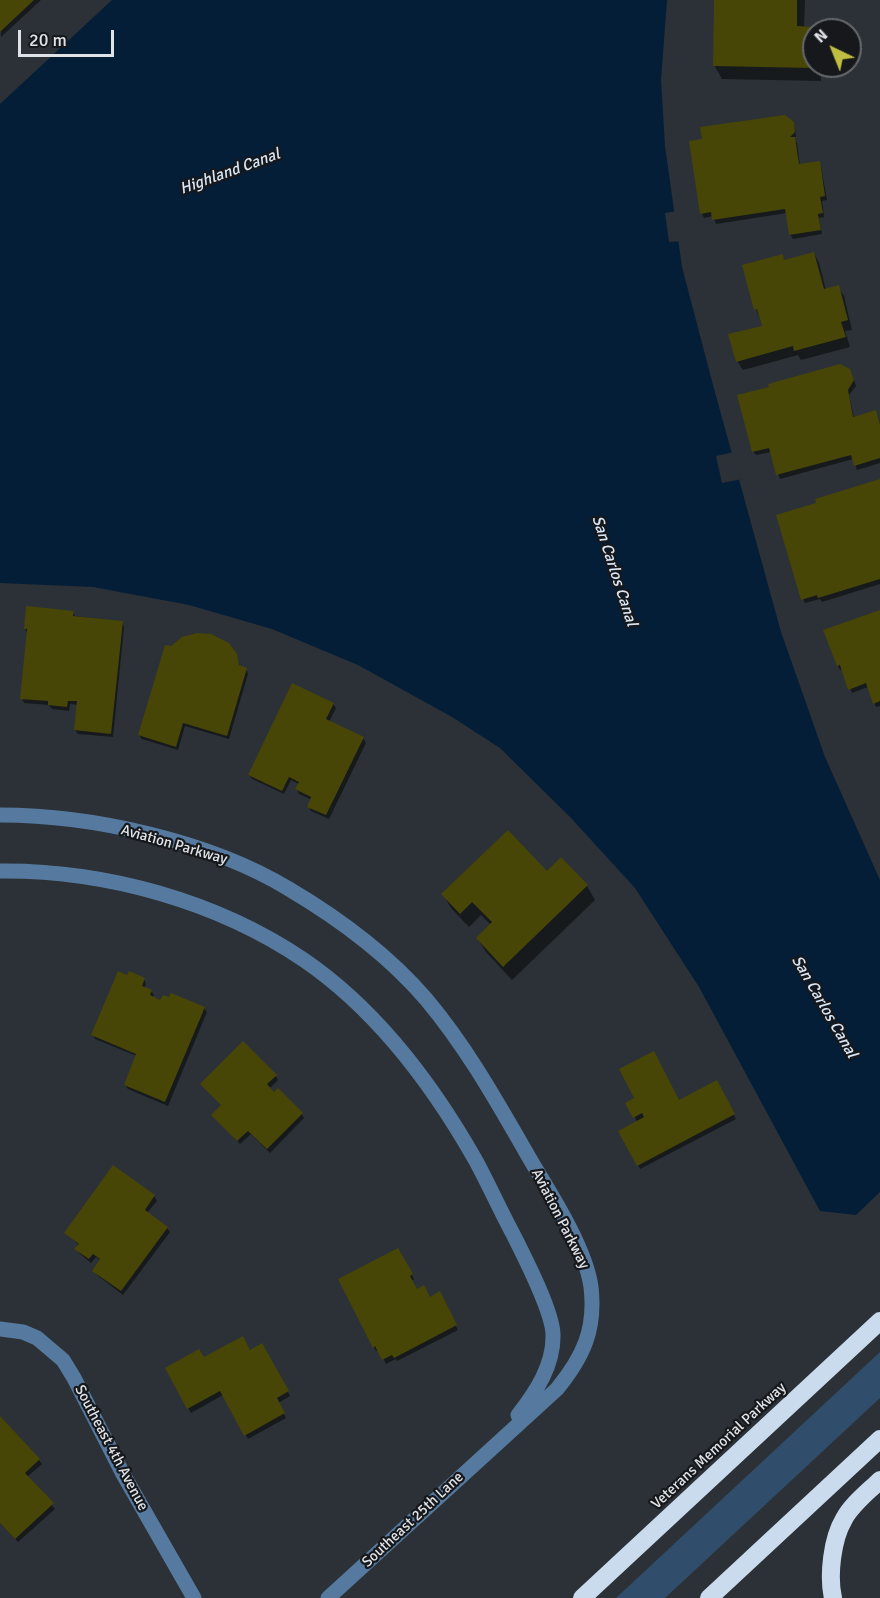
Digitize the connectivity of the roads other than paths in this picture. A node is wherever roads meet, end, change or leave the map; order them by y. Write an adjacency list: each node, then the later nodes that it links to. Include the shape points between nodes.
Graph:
1 (0, 815): 6 (street, Aviation Parkway, via 102,824 199,848 245,866 320,908 397,969 426,999 470,1056 546,1186 586,1266 591,1288 591,1319 576,1366 557,1389)
2 (0, 871): 6 (street, via 70,876 120,885 167,894 213,911 305,960 392,1039 424,1079 477,1162 526,1260 553,1333 551,1357 543,1378)
3 (880, 1321): 10 (highway, Veterans Memorial Parkway)
4 (0, 1329): 8 (street, Southeast 4th Avenue, via 37,1338 63,1360)
5 (880, 1439): 11 (highway)
6 (498, 1442): 9 (street, Southeast 25th Lane)
7 (880, 1480): 12 (highway, via 844,1519 834,1548 830,1584)
8 (194, 1598)
9 (328, 1598)
10 (582, 1598)
11 (709, 1598)
12 (833, 1598)

